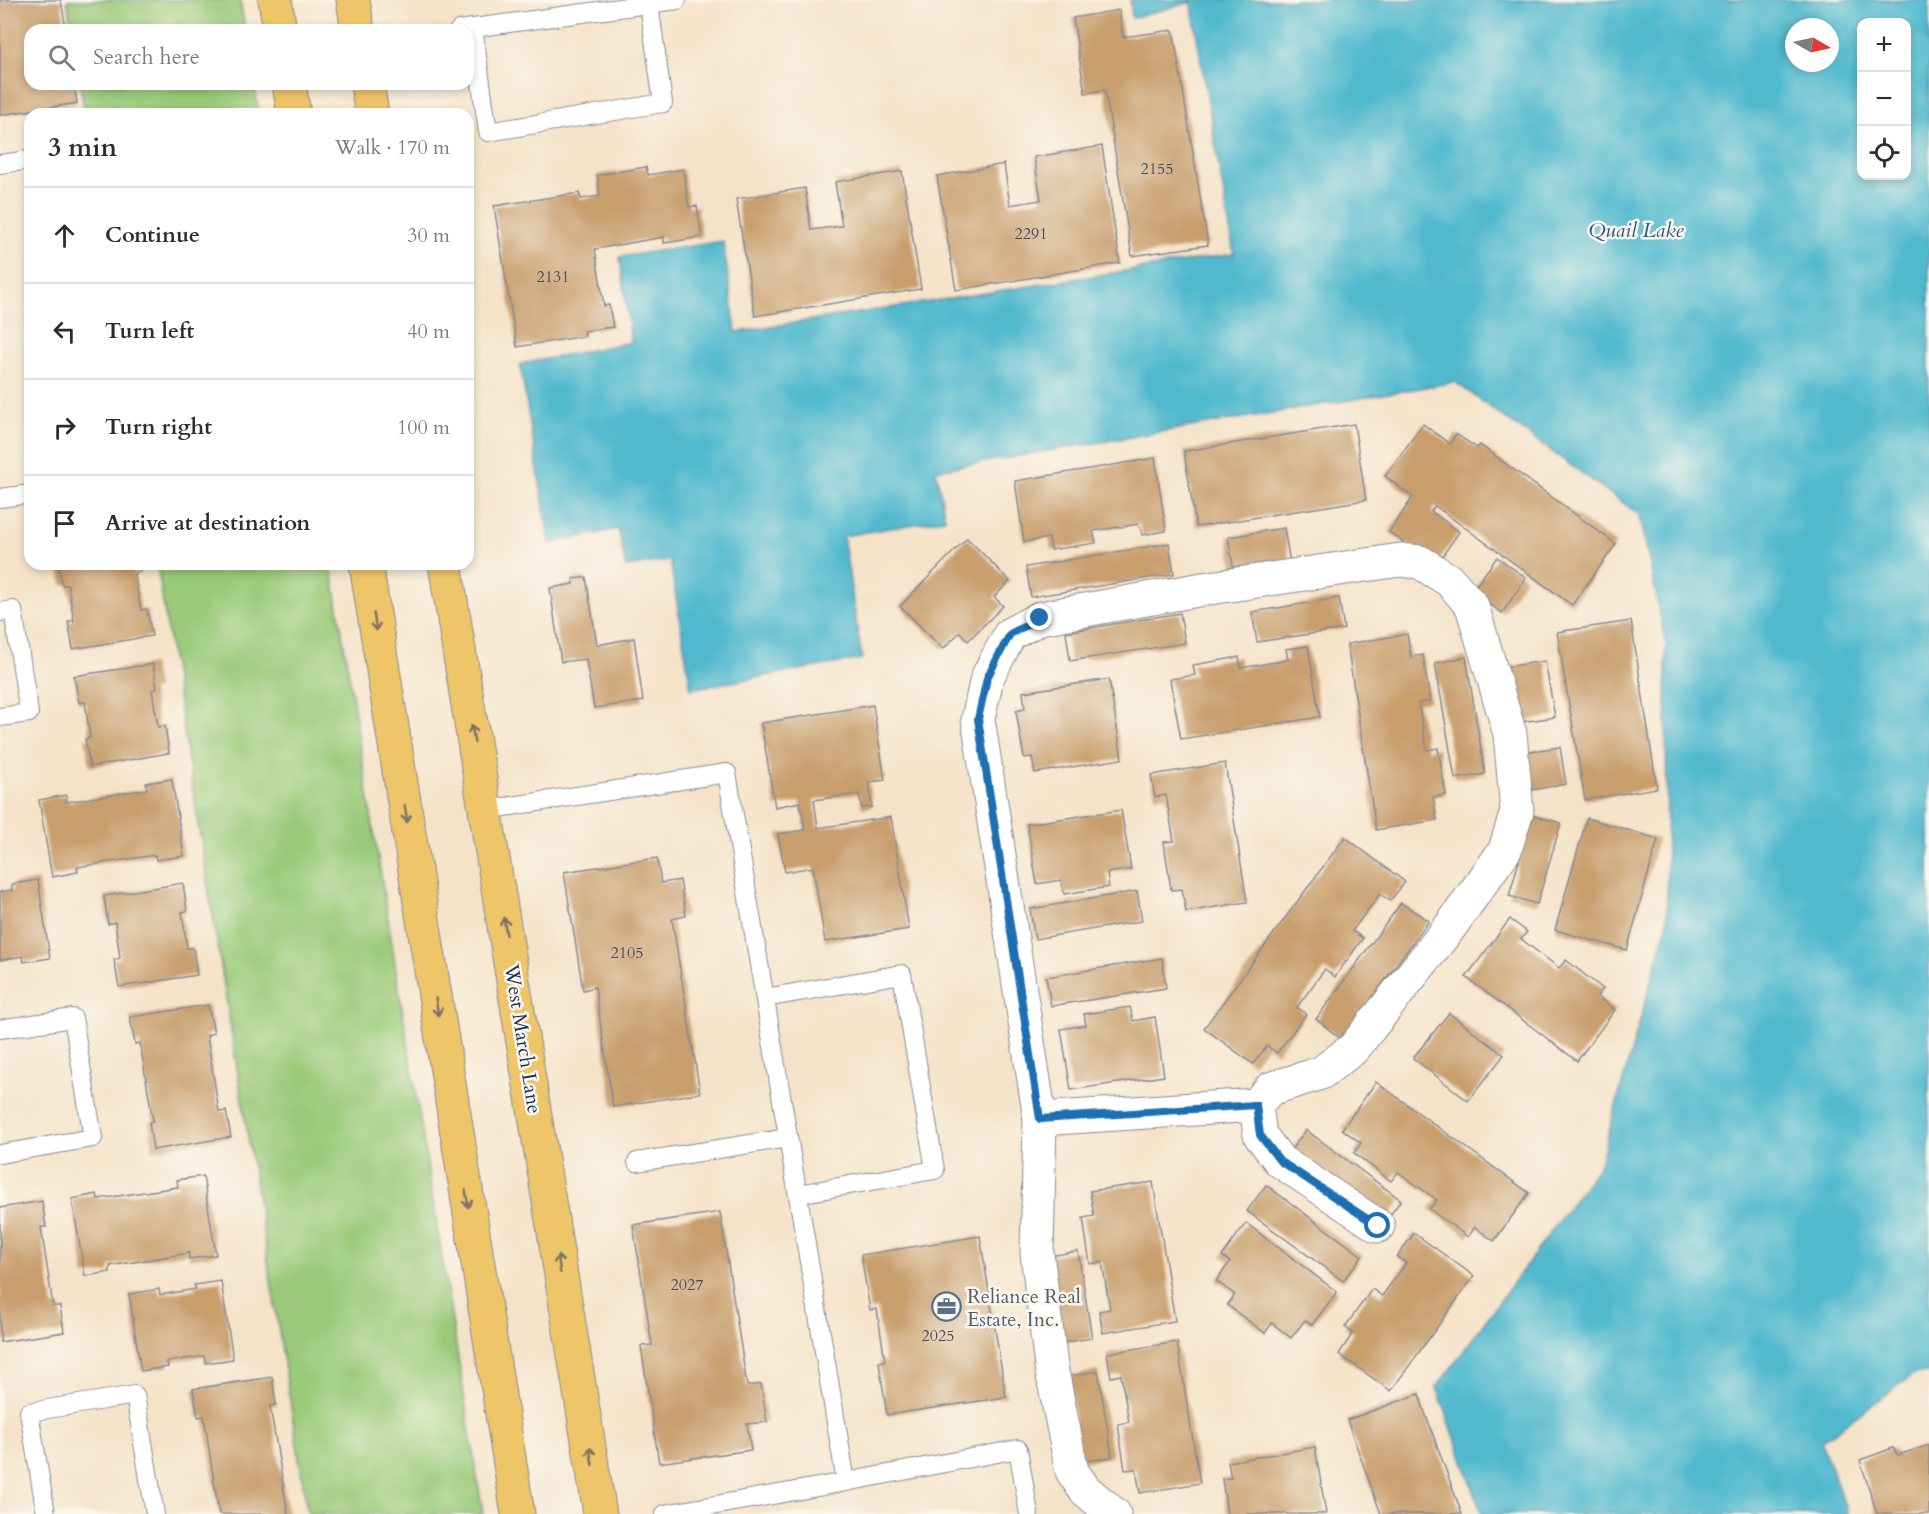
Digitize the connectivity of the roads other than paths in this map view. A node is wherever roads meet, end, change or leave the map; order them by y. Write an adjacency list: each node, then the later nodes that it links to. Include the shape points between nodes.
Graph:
1 (275, 0): 5 (main road)
2 (353, 0): 6 (main road)
3 (677, 0): 4 (lane)
4 (649, 4): 7 (lane); 8 (lane, via 663,103 488,132)
5 (279, 24)
6 (357, 24)
7 (474, 28)
8 (474, 66)
9 (290, 90): 11 (main road)
10 (368, 90): 12 (main road)
11 (293, 108)
12 (371, 108)
13 (24, 161): 14 (lane)
14 (0, 164)
15 (24, 495): 16 (lane)
16 (0, 498)
17 (367, 570): 34 (main road, one-way to 34)
18 (447, 570): 21 (main road, West March Lane, one-way to 18)
19 (0, 612): 20 (lane, via 13,610 29,713)
20 (0, 717)
21 (486, 810): 22 (lane, via 727,773); 35 (main road, West March Lane, one-way to 21)
22 (765, 998): 26 (lane); 29 (lane, via 902,974 910,1020 935,1170)
23 (0, 1029): 27 (lane, via 73,1018 93,1138)
24 (1256, 1105): 25 (street); 25 (street, via 1270,1089 1321,1073 1353,1049 1450,927 1505,850 1517,811 1510,734 1472,606 1450,581 1420,562 1369,563 1203,589 1040,618 1010,634 987,678 978,719); 30 (street, via 1260,1135 1280,1161)
25 (1040, 1119): 38 (street, via 1036,1253 1050,1366 1072,1470 1086,1490)
26 (789, 1138): 28 (lane); 29 (lane)
27 (0, 1154)
28 (637, 1162)
29 (798, 1194): 31 (lane)
30 (1378, 1226)
31 (846, 1482): 36 (lane); 37 (lane, via 1018,1449)
32 (46, 1514): 33 (lane, via 30,1412 135,1395)
33 (155, 1514)
34 (518, 1514)
35 (600, 1514)
36 (665, 1514)
37 (1029, 1514)
38 (1114, 1514)

